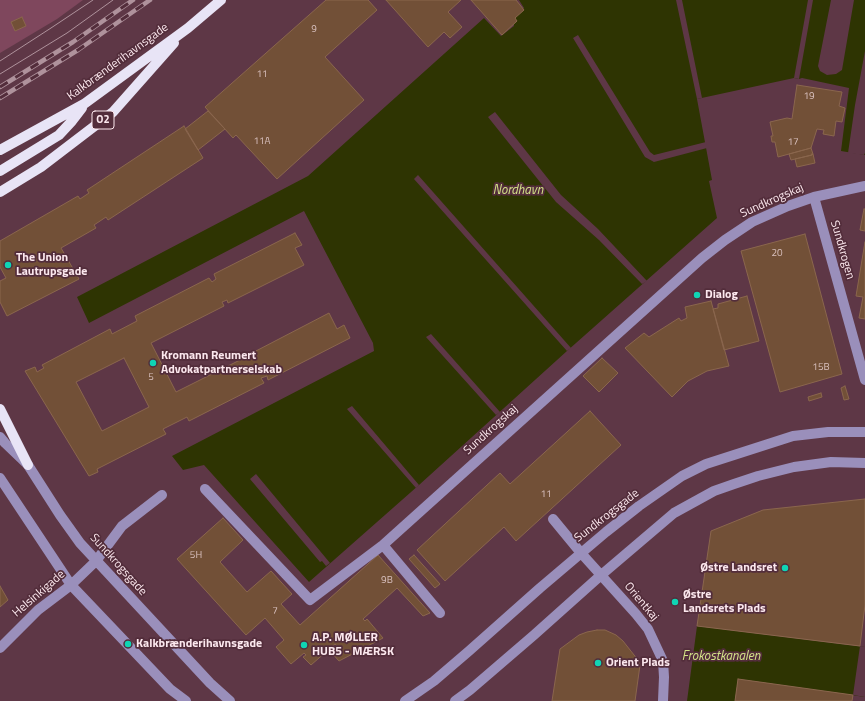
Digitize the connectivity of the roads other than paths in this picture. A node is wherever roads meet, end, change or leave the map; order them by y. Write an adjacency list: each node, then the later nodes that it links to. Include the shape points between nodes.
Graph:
1 (221, 0): 2 (main road, Kalkbrænderihavnsgade / O2)
2 (188, 28): 3 (main road, Kalkbrænderihavnsgade / O2); 7 (main road, Kalkbrænderihavnsgade / O2, via 113,112 41,168)
3 (84, 104): 4 (main road, Kalkbrænderihavnsgade / O2); 5 (main road, via 59,134)
4 (0, 150)
5 (0, 171)
6 (865, 186): 8 (street, Sundkrogskaj)
7 (0, 192)
8 (814, 197): 9 (street, Sundkrogen); 19 (street, Sundkrogskaj, via 752,222 724,240)
9 (865, 380)
10 (0, 409): 14 (main road)
11 (865, 432): 20 (street, Sundkrogsgade, via 828,432 793,436 706,464 682,476 639,506)
12 (0, 437): 14 (street, Sundkrogsgade)
13 (865, 463): 22 (street, via 831,462 794,467 714,491 674,513)
14 (28, 465): 21 (street, Sundkrogsgade, via 80,544)
15 (0, 478): 23 (street)
16 (205, 489): 19 (street, Sundkrogskaj, via 310,600)
17 (162, 495): 21 (street, Helsinkigade, via 122,526)
18 (552, 519): 20 (street, Orientkaj)
19 (383, 545): 24 (street)
20 (581, 553): 22 (street, Orientkaj); 28 (street, Sundkrogsgade, via 434,681)
21 (96, 561): 23 (street, Helsinkigade); 27 (street, Sundkrogsgade, via 210,683)
22 (600, 576): 29 (street); 30 (street, Orientkaj, via 648,629 663,661)
23 (70, 585): 25 (street, Helsinkigade, via 38,610); 26 (street, via 170,689)
24 (440, 613)
25 (0, 648)
26 (186, 701)
27 (230, 701)
28 (405, 701)
29 (455, 701)
30 (663, 701)

